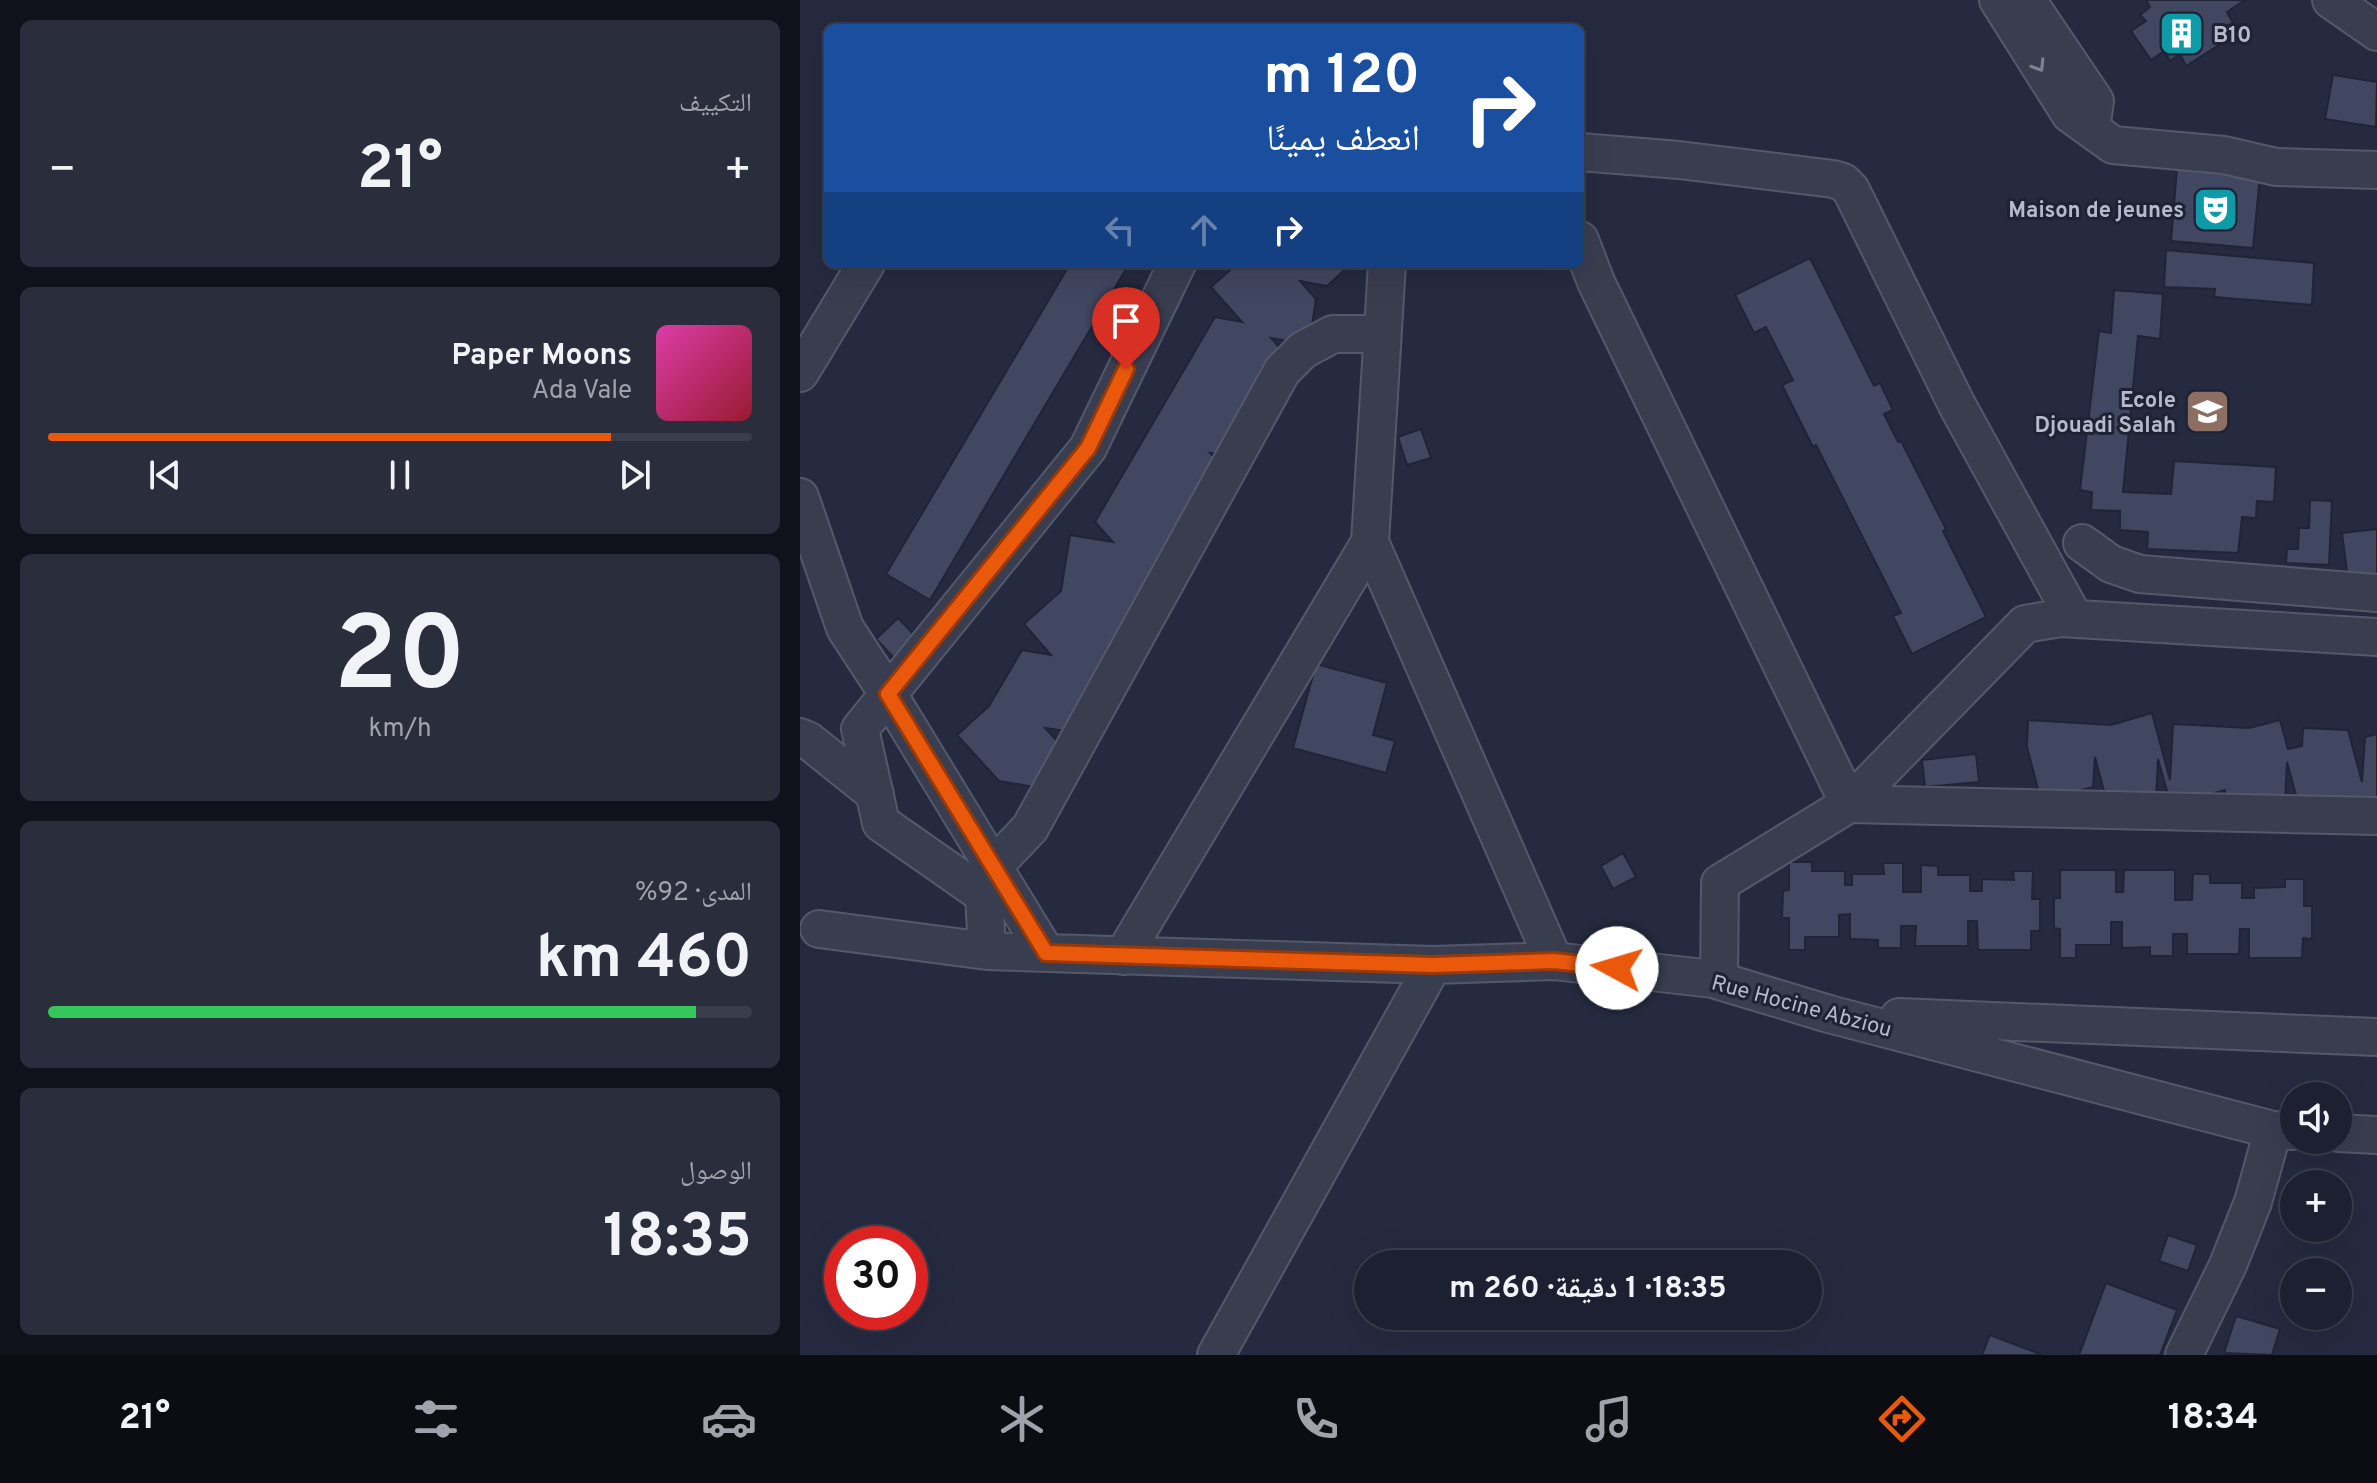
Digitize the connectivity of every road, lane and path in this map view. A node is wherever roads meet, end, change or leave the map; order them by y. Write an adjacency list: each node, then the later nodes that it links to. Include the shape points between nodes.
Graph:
1 (1998, 0): 5 (street, one-way to 5, via 2070,114)
2 (2027, 0): 5 (street, via 2095,101)
3 (2331, 0): 4 (street)
4 (2377, 32)
5 (2091, 129): 7 (street, via 2113,145 2224,155 2276,167)
6 (1584, 152): 18 (street, via 1843,182)
7 (2377, 170)
8 (1584, 250): 23 (street)
9 (864, 268): 13 (street)
10 (1175, 268): 20 (street, via 1088,448)
11 (1387, 268): 12 (street)
12 (1381, 334): 15 (street); 25 (street, via 1333,334 1303,350 1282,371 1030,828)
13 (800, 373)
14 (800, 497): 20 (street, via 845,628)
15 (1370, 542): 29 (street); 30 (street)
16 (2082, 543): 17 (street, via 2111,564 2140,574)
17 (2377, 593)
18 (2074, 618): 19 (street); 23 (street, via 2025,624)
19 (2377, 637)
20 (888, 694): 22 (street, via 860,729); 25 (street)
21 (800, 737): 22 (street)
22 (875, 794): 27 (street, via 881,823 984,895)
23 (1849, 804): 24 (street); 32 (street, via 1720,883)
24 (2377, 816)
25 (993, 867): 28 (street)
26 (819, 929): 27 (street, Rue Hocine Abziou)
27 (987, 951): 28 (street, Rue Hocine Abziou)
28 (1046, 953): 29 (street, Rue Hocine Abziou)
29 (1123, 956): 31 (street, Rue Hocine Abziou)
30 (1554, 961): 31 (street, Rue Hocine Abziou); 32 (street, Rue Hocine Abziou)
31 (1433, 965): 39 (street)
32 (1719, 981): 33 (street, Rue Hocine Abziou)
33 (1829, 1014): 34 (street); 35 (street, Rue Hocine Abziou)
34 (2377, 1037)
35 (2280, 1130)
36 (2352, 1134): 37 (street)
37 (2377, 1135)
38 (2280, 1138): 40 (street)
39 (1216, 1355)
40 (2184, 1355)

